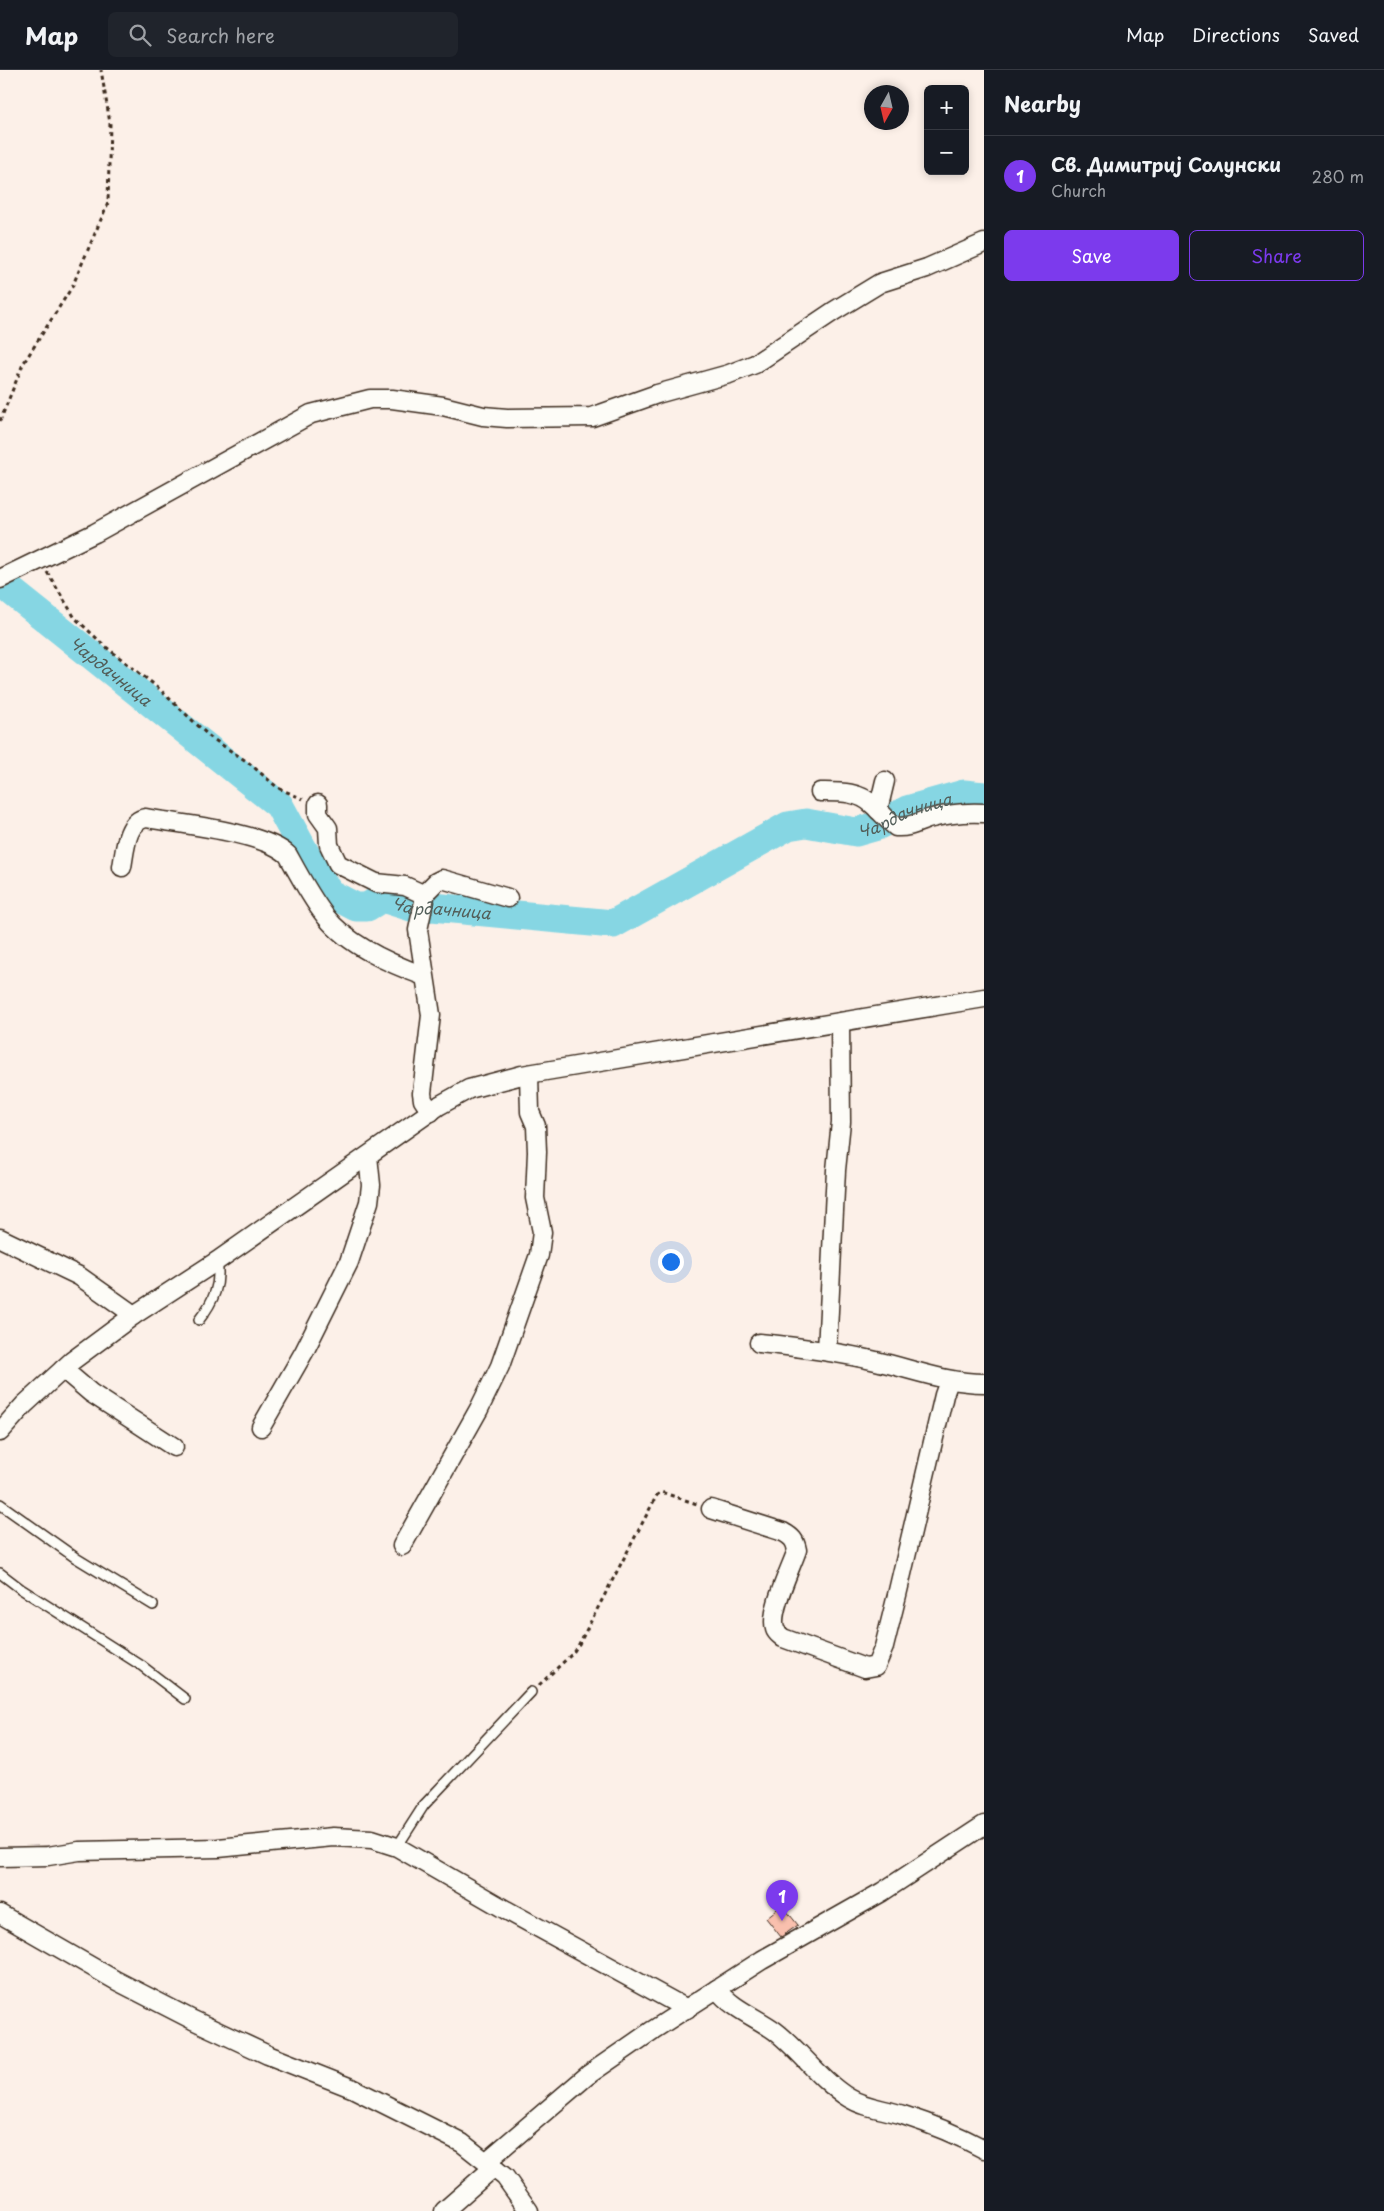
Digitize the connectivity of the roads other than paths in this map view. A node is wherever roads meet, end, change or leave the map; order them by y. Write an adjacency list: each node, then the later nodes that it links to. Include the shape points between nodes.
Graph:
1 (984, 243): 2 (street, via 927,268 880,283 755,364 592,417 483,416 392,399 370,399 311,414 95,533)
2 (1, 578)
3 (885, 782): 7 (street)
4 (820, 792): 7 (street, via 861,796)
5 (318, 804): 10 (street, via 318,814 328,828 329,845 338,864 376,883 405,886)
6 (984, 813): 7 (street, via 954,813 903,828 896,827)
7 (885, 817)
8 (122, 867): 11 (street, via 128,834 135,822 146,818 267,843 288,855 310,894 340,931 389,963)
9 (508, 898): 10 (street, via 442,880 429,886)
10 (423, 904): 11 (street, via 418,930)
11 (424, 976): 15 (street, via 431,1015 422,1093)
12 (984, 998): 13 (street)
13 (840, 1022): 14 (street); 22 (street, via 841,1122)
14 (530, 1074): 15 (street, via 469,1089); 31 (street, via 530,1112 536,1126 535,1198 542,1232 539,1255 500,1366)
15 (431, 1112): 16 (street)
16 (368, 1156): 18 (street); 26 (street, via 369,1202 349,1262 304,1352)
17 (0, 1238): 19 (street, via 79,1276)
18 (217, 1261): 19 (street); 20 (lane, via 216,1293)
19 (134, 1315): 23 (street)
20 (199, 1320)
21 (759, 1343): 22 (street)
22 (827, 1351): 24 (street, via 876,1360)
23 (63, 1369): 27 (street); 28 (street, via 90,1393)
24 (949, 1380): 25 (street); 30 (street, via 876,1666 865,1668 783,1638 774,1627 775,1611 797,1550 796,1543 782,1532)
25 (984, 1383)
26 (261, 1427)
27 (0, 1432)
28 (174, 1447)
29 (0, 1504): 33 (lane, via 76,1558)
30 (711, 1508)
31 (402, 1546)
32 (0, 1573): 35 (lane, via 142,1666)
33 (153, 1605)
34 (531, 1692): 37 (lane, via 424,1805)
35 (185, 1699)
36 (984, 1825): 40 (street, via 882,1892)
37 (397, 1847): 38 (street, via 372,1840 333,1837 218,1848 79,1851 48,1856); 41 (street)
38 (0, 1857)
39 (0, 1914): 43 (street, via 193,2020 268,2055 354,2089 455,2139)
40 (717, 1989): 41 (street); 42 (street, via 729,2004 784,2038 848,2098 948,2131)
41 (687, 2009): 43 (street, via 588,2075)
42 (984, 2149)
43 (490, 2164): 44 (street); 45 (street, via 505,2177)
44 (444, 2211)
45 (528, 2211)

